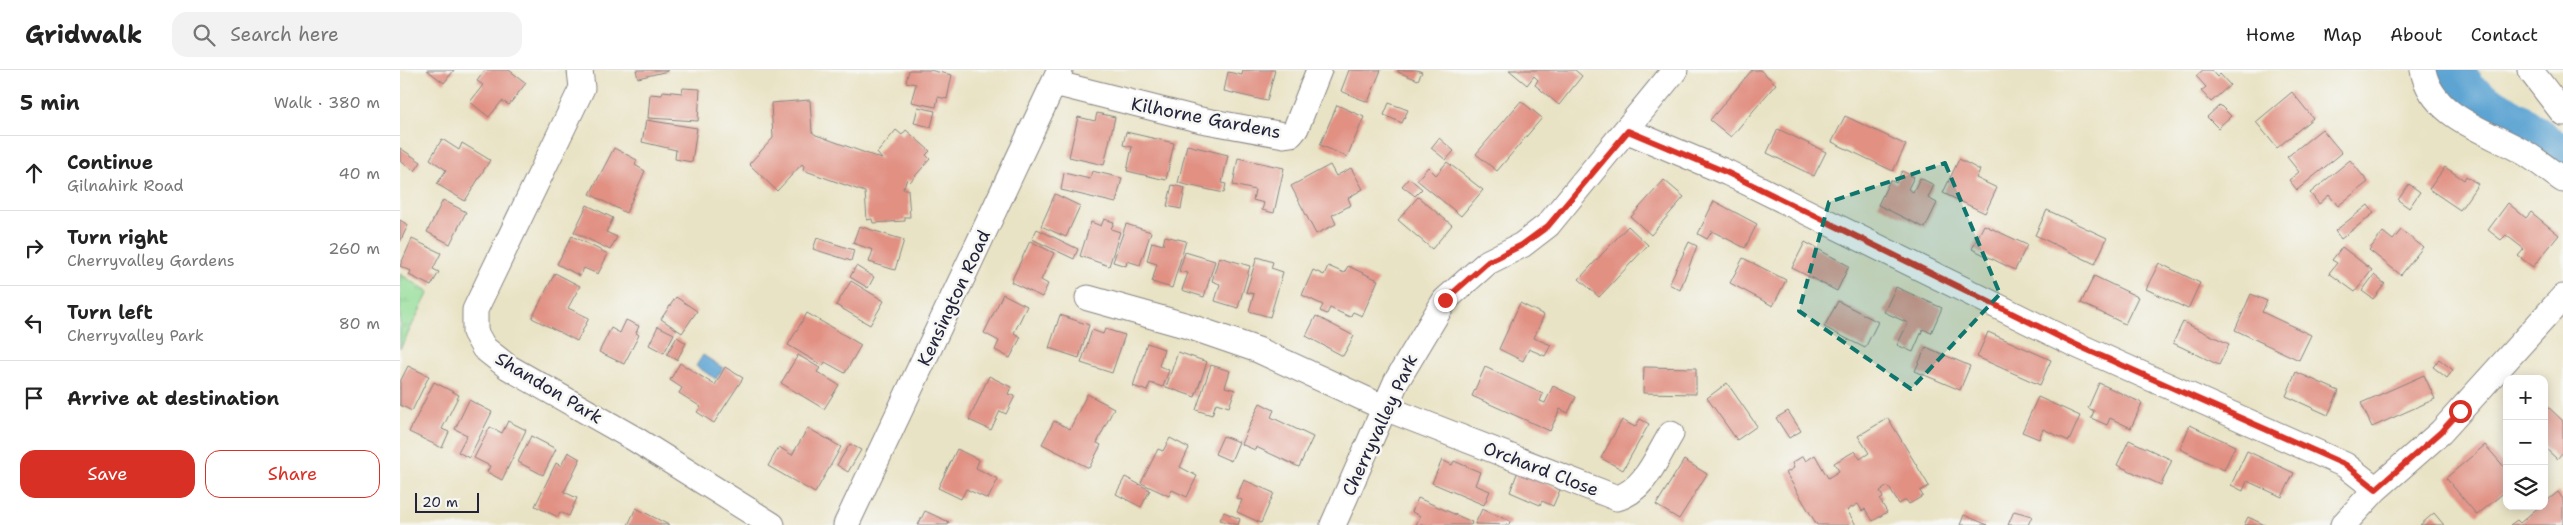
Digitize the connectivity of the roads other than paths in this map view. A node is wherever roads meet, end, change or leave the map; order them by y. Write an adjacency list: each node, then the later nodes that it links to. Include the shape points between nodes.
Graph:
1 (580, 70): 16 (street, Shandon Park, via 582,88 476,310 475,332 484,348 508,367 635,439)
2 (1320, 70): 6 (street, Kilhorne Gardens, via 1296,128 1284,136 1201,120)
3 (1675, 70): 8 (street, Cherryvalley Park)
4 (2423, 70): 9 (street, via 2439,103 2455,117 2525,153)
5 (2530, 70): 7 (street)
6 (1057, 76): 17 (street, Kensington Road)
7 (2563, 113)
8 (1628, 131): 12 (street, Cherryvalley Park, via 1548,226 1522,245 1488,262 1445,300 1396,382); 14 (street, via 1728,173 2072,343 2346,465)
9 (2563, 180)
10 (2563, 297): 14 (street, via 2441,432)
11 (1088, 298): 12 (street, Orchard Close, via 1258,350)
12 (1385, 408): 13 (street, Orchard Close, via 1617,498 1630,494 1639,486); 18 (street, Cherryvalley Park)
13 (1672, 434)
14 (2376, 489): 15 (street)
15 (2355, 520)
16 (772, 525)
17 (846, 525)
18 (1333, 525)

